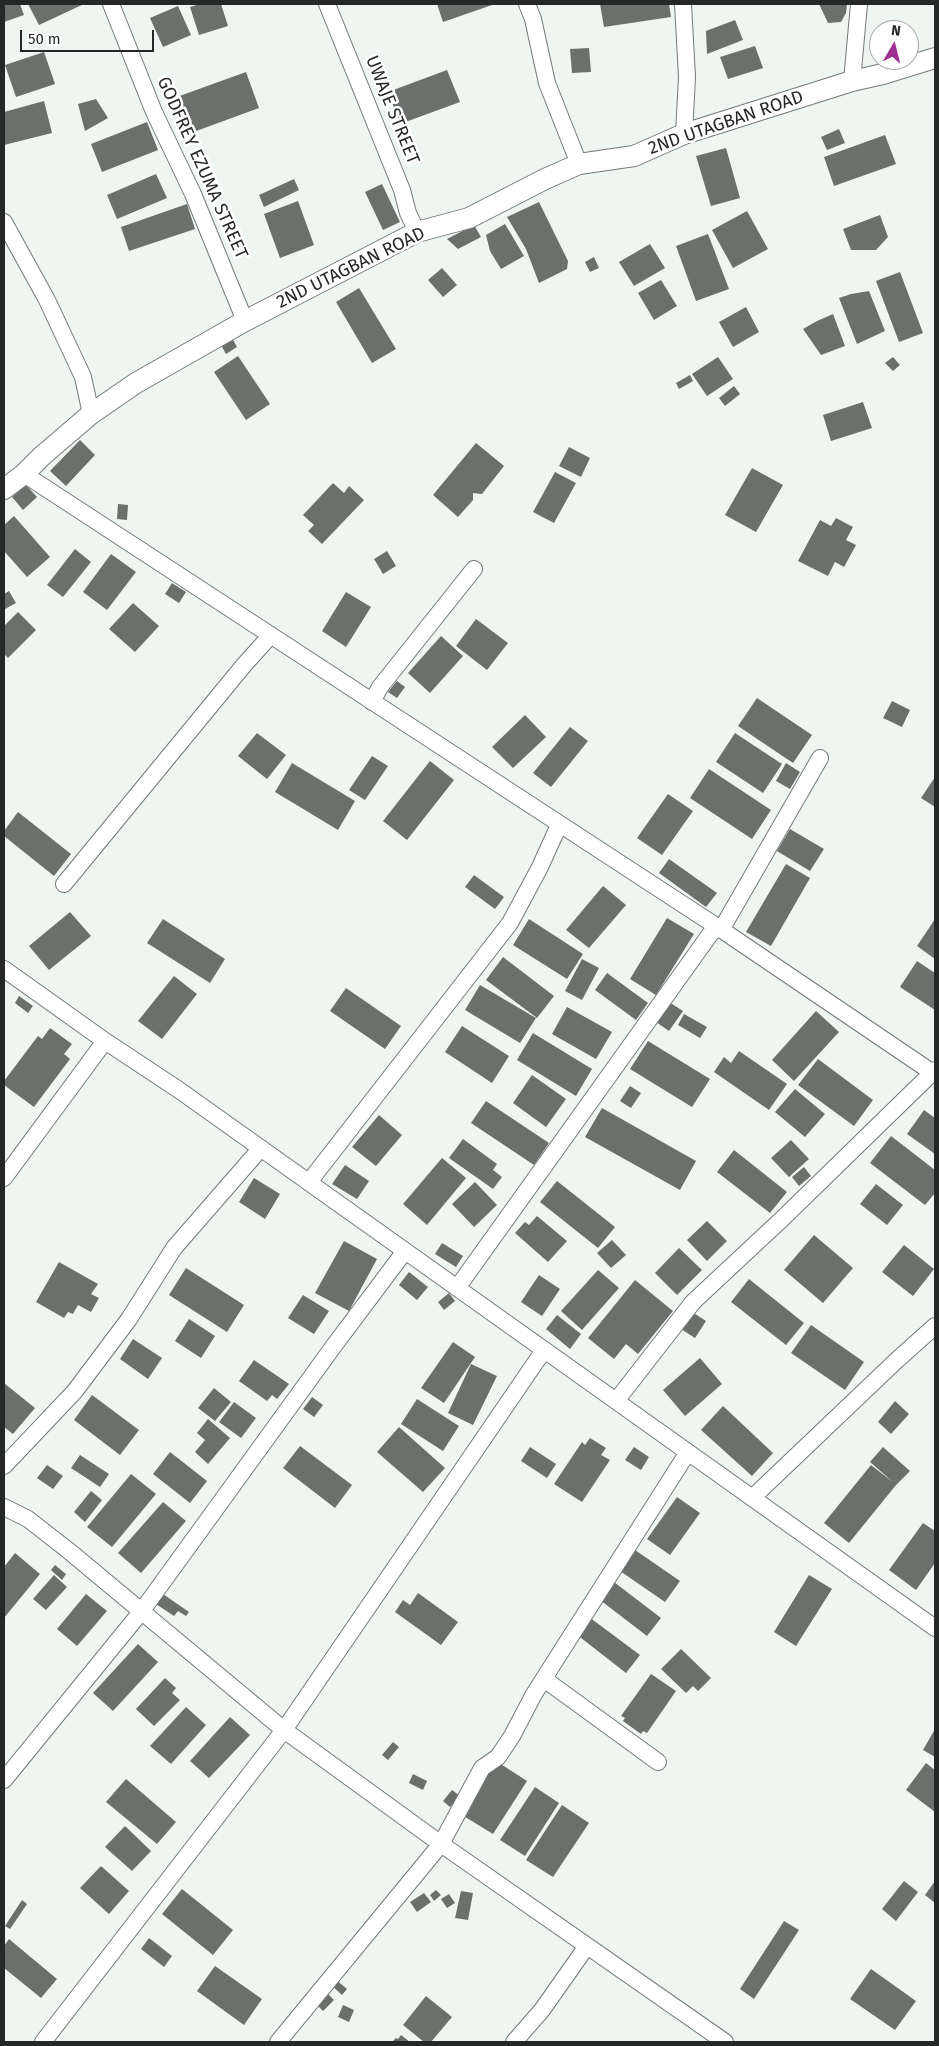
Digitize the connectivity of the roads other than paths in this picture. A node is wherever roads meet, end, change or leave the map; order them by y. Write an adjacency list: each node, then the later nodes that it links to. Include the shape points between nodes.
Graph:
1 (111, 4): 12 (street, GODFREY EZUMA STREET, via 154,112 193,194)
2 (327, 4): 11 (street, UWAJE STREET)
3 (527, 4): 9 (street, via 547,83)
4 (683, 4): 8 (street, via 687,77)
5 (859, 4): 7 (street)
6 (935, 58): 7 (street, 2ND UTAGBAN ROAD)
7 (852, 81): 8 (street, 2ND UTAGBAN ROAD)
8 (684, 134): 9 (street, 2ND UTAGBAN ROAD, via 634,156)
9 (579, 164): 11 (street, 2ND UTAGBAN ROAD, via 469,218)
10 (4, 222): 13 (street, via 47,300 83,377)
11 (417, 232): 12 (street, 2ND UTAGBAN ROAD)
12 (246, 321): 13 (street, 2ND UTAGBAN ROAD, via 136,383)
13 (91, 414): 14 (street, 2ND UTAGBAN ROAD)
14 (24, 474): 15 (street, 2ND UTAGBAN ROAD); 17 (street)
15 (4, 489)
16 (474, 569): 18 (street, via 380,687)
17 (271, 636): 18 (street); 21 (street)
18 (372, 702): 20 (street)
19 (820, 758): 22 (street)
20 (559, 824): 22 (street); 28 (street, via 510,923)
21 (64, 884)
22 (718, 928): 25 (street); 30 (street)
23 (4, 969): 24 (street)
24 (105, 1041): 26 (street); 27 (street)
25 (934, 1072): 33 (street, via 692,1302)
26 (261, 1148): 28 (street); 35 (street, via 174,1248 129,1319 75,1391)
27 (4, 1178)
28 (309, 1182): 29 (street)
29 (405, 1251): 30 (street); 38 (street)
30 (457, 1288): 32 (street)
31 (935, 1326): 36 (street)
32 (544, 1350): 33 (street); 41 (street)
33 (616, 1401): 34 (street)
34 (688, 1452): 36 (street); 40 (street)
35 (4, 1466)
36 (752, 1498): 39 (street)
37 (4, 1507): 38 (street, via 28,1519)
38 (141, 1612): 41 (street); 43 (street)
39 (935, 1628)
40 (544, 1679): 42 (street); 44 (street, via 498,1757 482,1768)
41 (284, 1730): 44 (street); 46 (street)
42 (658, 1762)
43 (4, 1780)
44 (441, 1844): 45 (street); 47 (street)
45 (587, 1946): 48 (street, via 542,2010); 49 (street)
46 (43, 2042)
47 (278, 2042)
48 (514, 2042)
49 (725, 2042)

